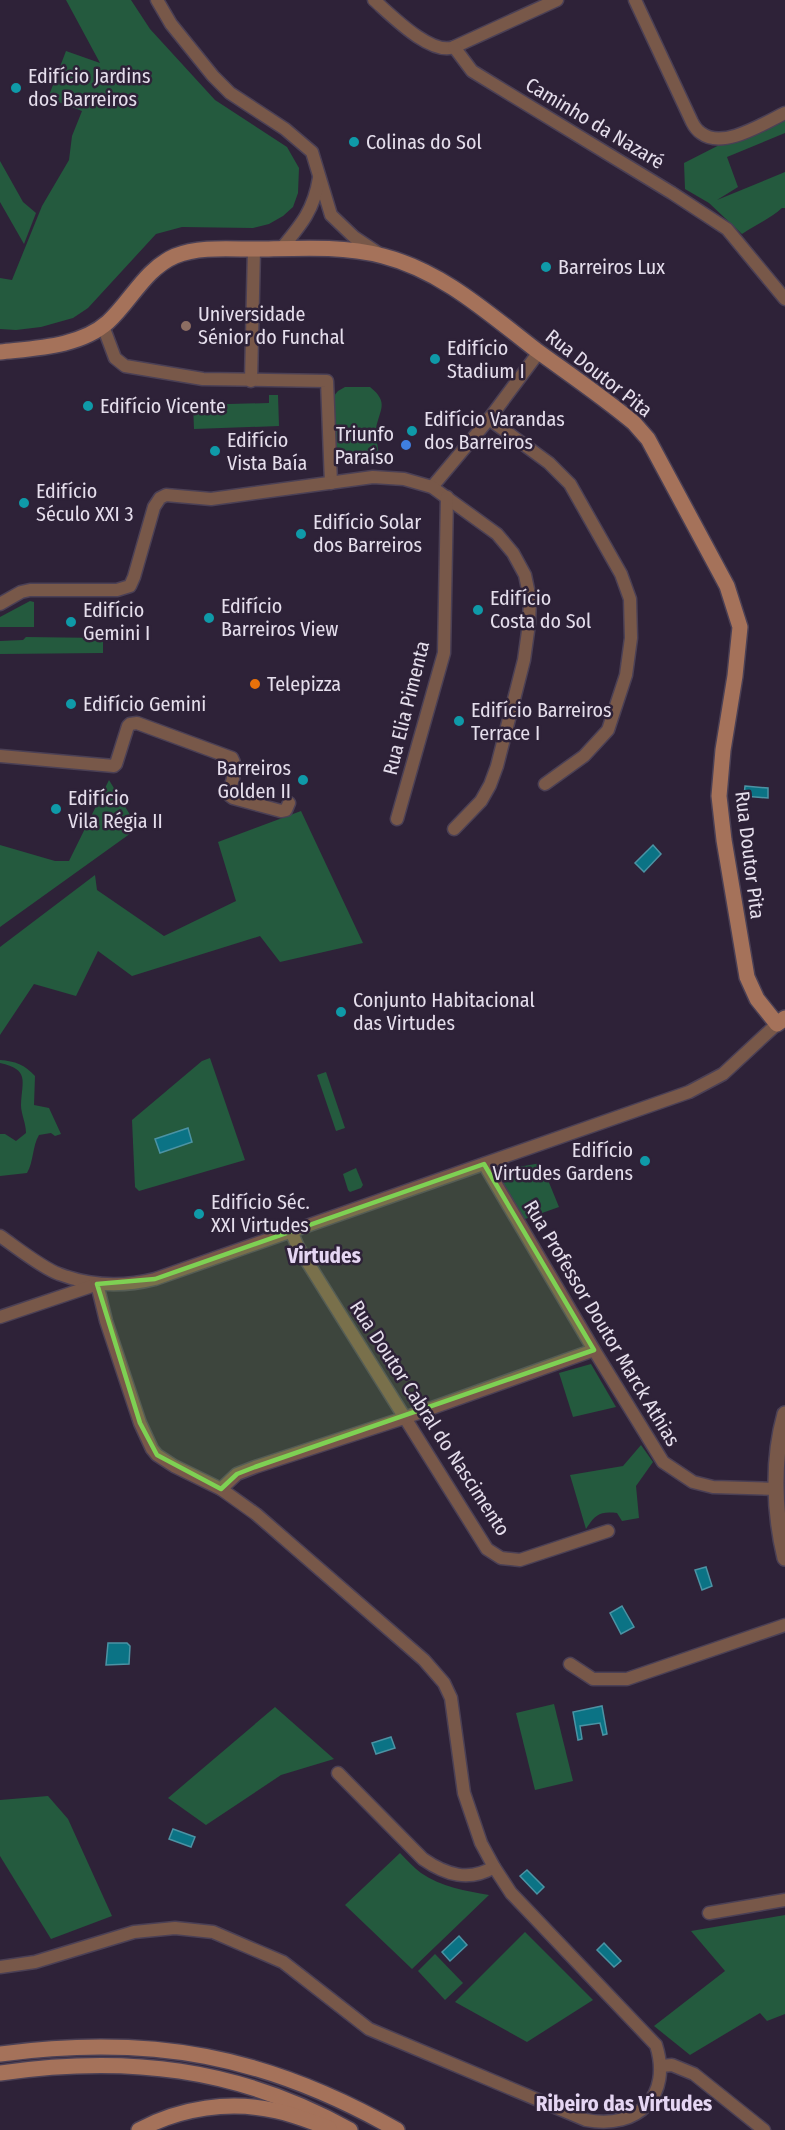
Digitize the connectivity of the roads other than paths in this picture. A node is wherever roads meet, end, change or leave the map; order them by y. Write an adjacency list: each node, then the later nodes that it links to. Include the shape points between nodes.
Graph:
1 (157, 0): 7 (street, via 213,76 230,93 312,152)
2 (374, 0): 5 (street, via 436,48)
3 (556, 0): 5 (street)
4 (635, 0): 6 (street, via 692,122 701,133 712,138 735,137)
5 (454, 47): 11 (street, Caminho da Nazaré, via 472,71 727,229)
6 (785, 113)
7 (319, 174): 9 (street, via 309,213); 10 (street, via 331,215 354,237)
8 (254, 249): 9 (main road, Rua Doutor Pita); 12 (main road, Rua Doutor Pita, via 174,256 153,270); 15 (street)
9 (281, 249): 10 (main road, Rua Doutor Pita, via 350,250)
10 (383, 256): 14 (main road, Rua Doutor Pita, via 442,280)
11 (785, 299)
12 (103, 326): 13 (main road, Rua Doutor Pita, via 78,339); 15 (street, via 115,358 125,366 203,379)
13 (0, 352)
14 (539, 352): 16 (street); 26 (main road, Rua Doutor Pita, via 626,417 648,439 730,597 740,627 719,796 724,840 747,977 758,999)
15 (251, 381): 17 (street, via 327,381)
16 (489, 419): 18 (street); 22 (street, via 549,463 570,484 621,574 630,599 626,675 608,730 584,756)
17 (331, 483): 18 (street, via 380,477); 20 (street, via 221,498 163,496 154,507 130,586 117,590 30,590)
18 (432, 487): 19 (street)
19 (447, 497): 24 (street, Rua Elia Pimenta, via 444,653); 25 (street, via 497,534 513,553 525,575 530,599 524,660 497,766 481,801)
20 (0, 604)
21 (0, 756): 23 (street, via 114,766 128,726 137,723 232,758 236,763 229,795 233,798 281,811)
22 (545, 783)
23 (290, 803)
24 (397, 819)
25 (454, 829)
26 (781, 1021): 27 (street, via 723,1074 701,1087)
27 (484, 1164): 28 (street); 32 (street, Rua Professor Doutor Marck Athias)
28 (291, 1231): 30 (street, via 155,1279 134,1284); 34 (street, Rua Doutor Cabral do Nascimento)
29 (0, 1236): 30 (street, via 55,1273)
30 (97, 1284): 31 (street); 35 (street, via 147,1442 157,1455)
31 (0, 1317)
32 (594, 1350): 34 (street); 36 (street, Rua Professor Doutor Marck Athias, via 663,1462 703,1485)
33 (785, 1414): 36 (street, via 778,1447)
34 (404, 1418): 35 (street, via 246,1470); 37 (street, Rua Doutor Cabral do Nascimento, via 487,1549 501,1558 520,1560)
35 (221, 1489): 42 (street, via 357,1601 424,1660 444,1683 452,1703 464,1793 481,1843)
36 (776, 1489): 38 (street)
37 (608, 1531)
38 (785, 1558)
39 (785, 1625): 40 (street, via 627,1679 593,1679)
40 (570, 1664)
41 (338, 1773): 42 (street, via 437,1869 474,1876)
42 (494, 1867): 47 (street, via 511,1893 648,2035 656,2045)
43 (785, 1900): 44 (street)
44 (708, 1913)
45 (0, 1967): 49 (street, via 35,1962 134,1932 175,1928 213,1932 283,1962 384,2037 586,2120)
46 (0, 2054): 53 (main road, via 107,2046 199,2054 292,2079)
47 (661, 2066): 49 (street, via 651,2105); 54 (street, via 672,2065 694,2074)
48 (0, 2073): 52 (main road, via 105,2064 187,2071 275,2094)
49 (612, 2127)
50 (139, 2130): 51 (main road, via 181,2112 225,2107 276,2111)
51 (335, 2130)
52 (350, 2130)
53 (397, 2130)
54 (764, 2130)

